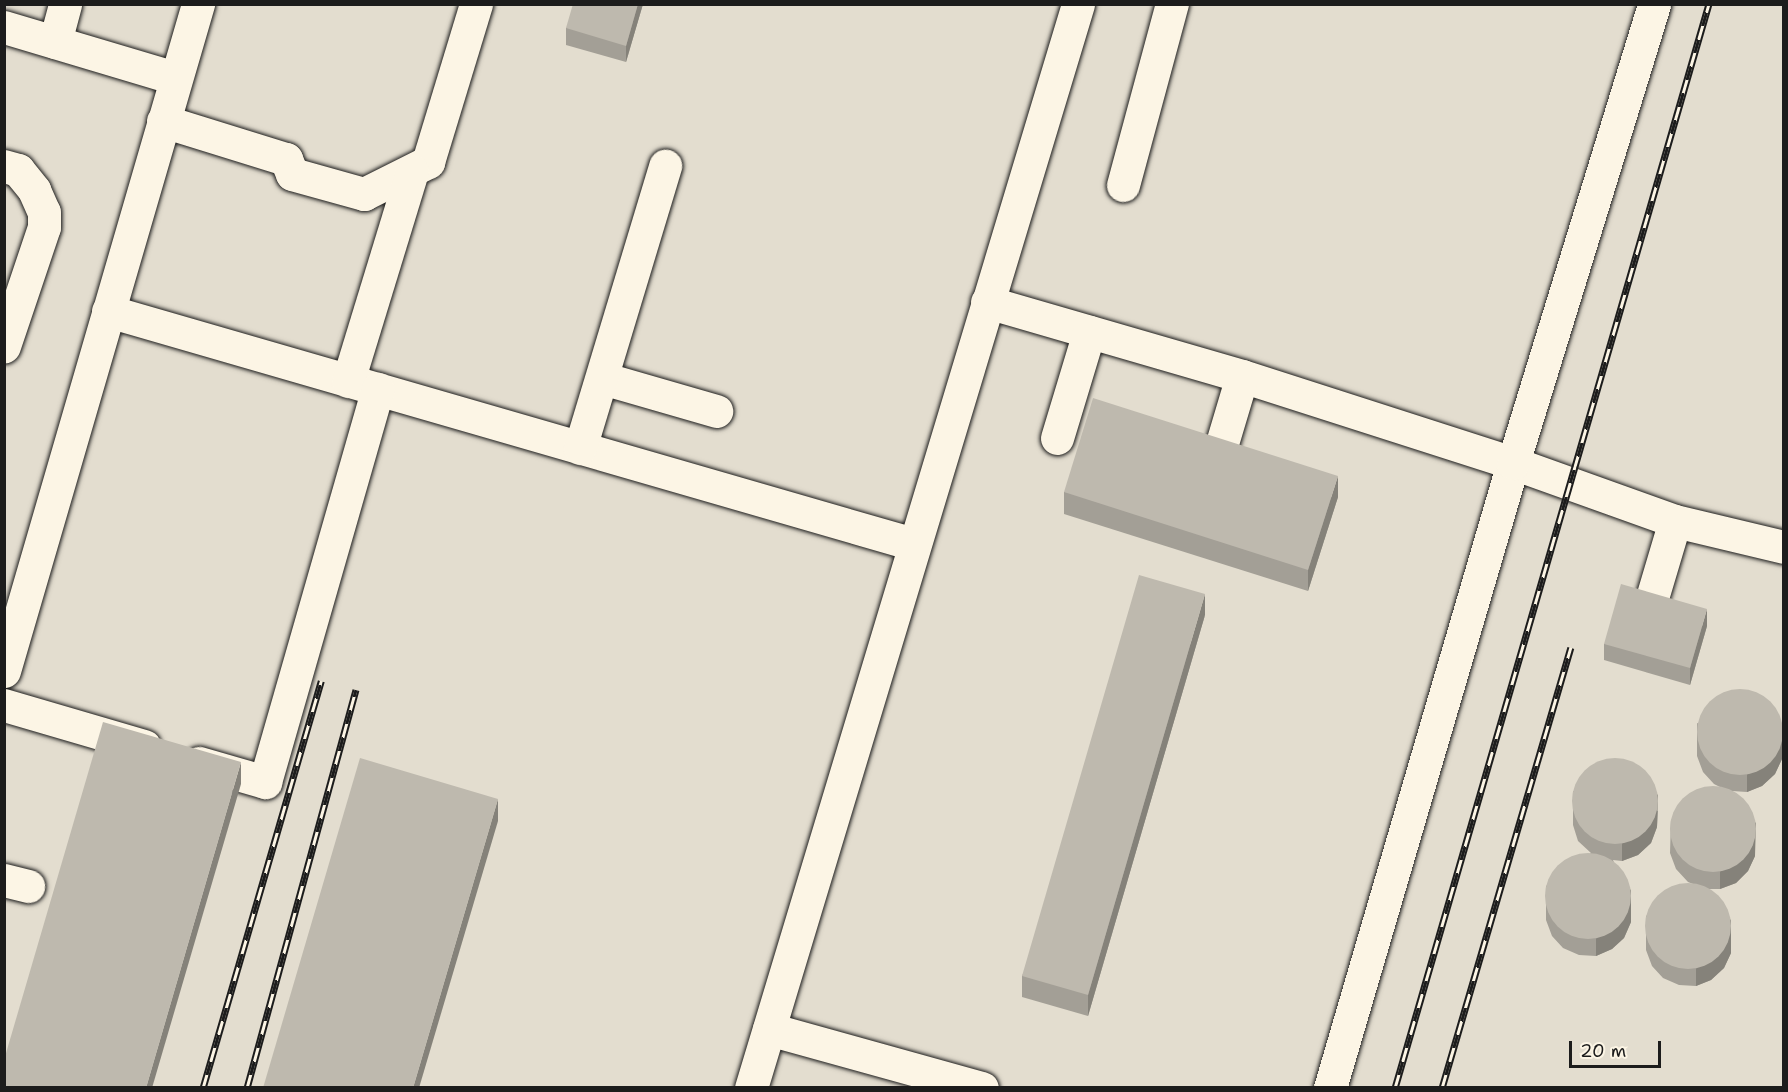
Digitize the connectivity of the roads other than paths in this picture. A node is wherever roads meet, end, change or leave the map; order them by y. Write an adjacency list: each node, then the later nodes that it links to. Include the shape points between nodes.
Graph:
1 (65, 4): 8 (lane)
2 (198, 4): 9 (lane)
3 (476, 4): 13 (lane, via 428,162)
4 (1078, 4): 15 (lane)
5 (1173, 4): 14 (lane)
6 (1654, 4): 26 (lane)
7 (4, 27): 8 (lane)
8 (55, 42): 9 (lane)
9 (175, 78): 10 (lane)
10 (163, 121): 13 (lane, via 286,159 292,174 364,194); 16 (lane)
11 (4, 166): 18 (lane, via 18,170 34,190 44,212 44,227)
12 (665, 166): 20 (lane)
13 (412, 172): 21 (lane)
14 (1123, 185)
15 (987, 302): 17 (lane); 28 (lane)
16 (108, 311): 21 (lane); 31 (lane)
17 (1089, 332): 19 (lane); 23 (lane)
18 (4, 346)
19 (1242, 376): 25 (lane); 26 (lane)
20 (602, 378): 22 (lane); 24 (lane)
21 (363, 385): 24 (lane); 32 (lane, via 266,782)
22 (716, 411)
23 (1057, 438)
24 (580, 448): 28 (lane)
25 (1220, 450)
26 (1513, 463): 27 (lane); 37 (lane)
27 (1675, 521): 29 (lane); 30 (lane)
28 (913, 544): 33 (lane)
29 (1784, 547)
30 (1652, 598)
31 (4, 671)
32 (4, 705)
33 (769, 1029): 34 (lane); 35 (lane)
34 (938, 1082): 36 (lane)
35 (751, 1088)
36 (982, 1088)
37 (1330, 1088)

